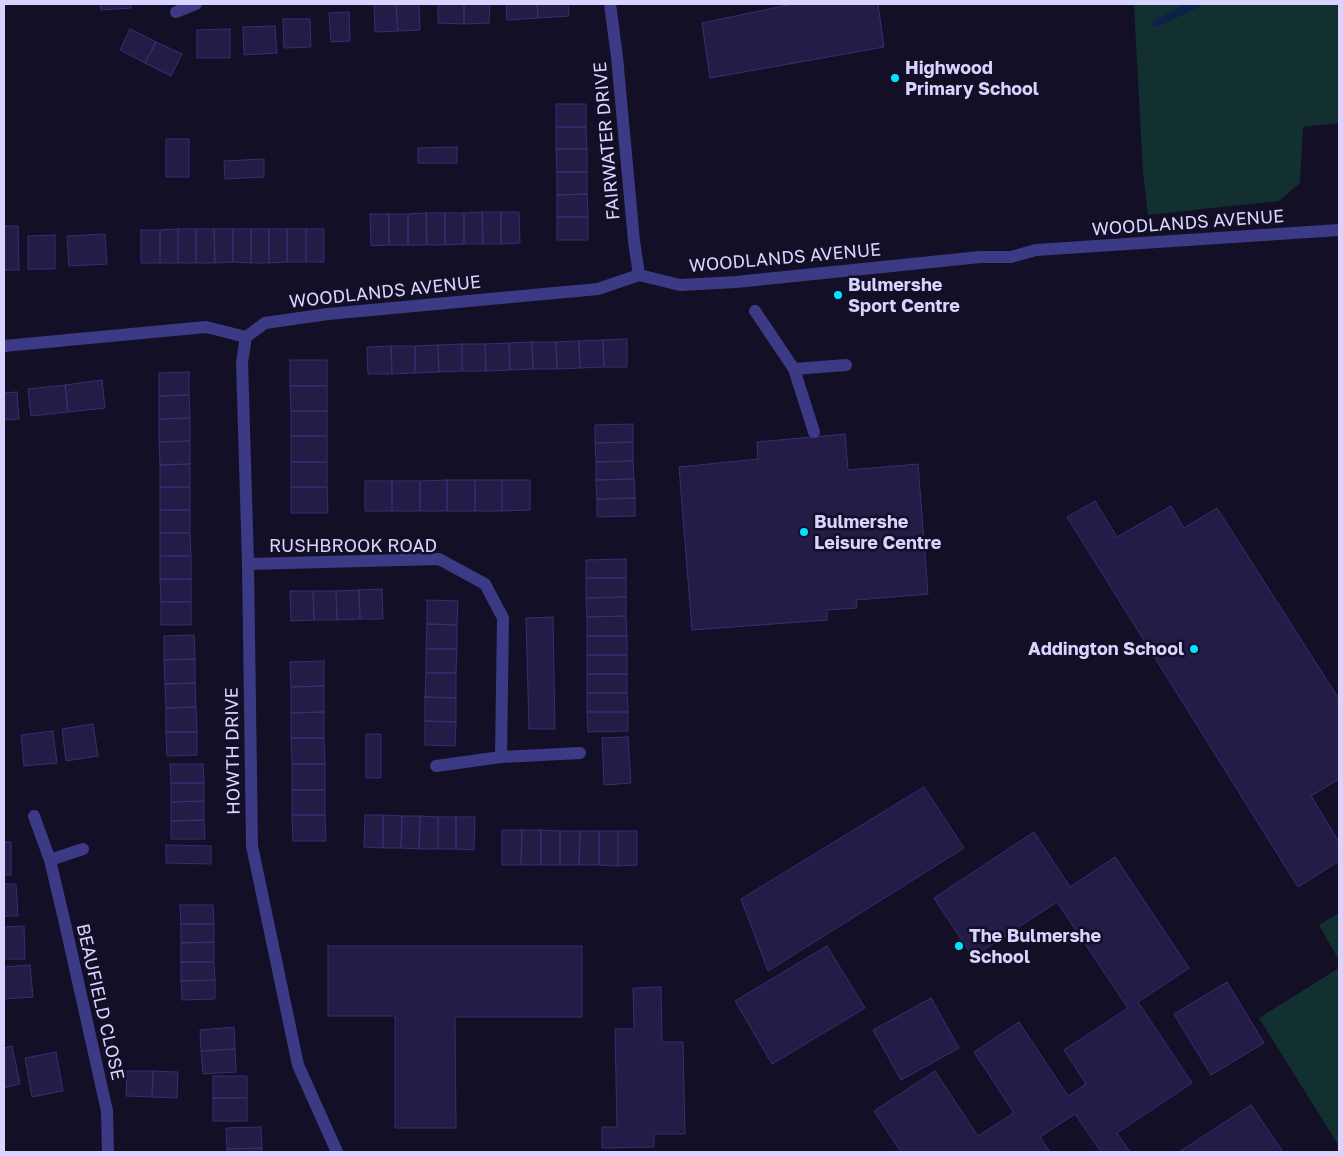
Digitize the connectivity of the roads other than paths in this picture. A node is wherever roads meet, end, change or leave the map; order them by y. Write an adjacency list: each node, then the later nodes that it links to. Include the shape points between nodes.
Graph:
1 (196, 4): 3 (street)
2 (610, 4): 5 (street, FAIRWATER DRIVE)
3 (176, 12)
4 (1339, 230): 5 (street, WOODLANDS AVENUE, via 1036,250 1011,257 736,282 680,285)
5 (639, 275): 7 (street, WOODLANDS AVENUE, via 598,289 265,322)
6 (755, 311): 10 (street)
7 (246, 337): 8 (street, via 206,327); 12 (street, HOWTH DRIVE, via 242,362)
8 (4, 346)
9 (846, 365): 10 (street)
10 (794, 369): 11 (street)
11 (814, 432)
12 (248, 564): 14 (street, RUSHBROOK ROAD, via 438,559 485,584 503,618); 20 (street, HOWTH DRIVE, via 252,846 298,1065)
13 (580, 753): 14 (street)
14 (501, 757): 15 (street)
15 (436, 766)
16 (34, 816): 18 (street, BEAUFIELD CLOSE)
17 (83, 849): 18 (street)
18 (50, 860): 19 (street, BEAUFIELD CLOSE, via 107,1111)
19 (108, 1152)
20 (337, 1152)

